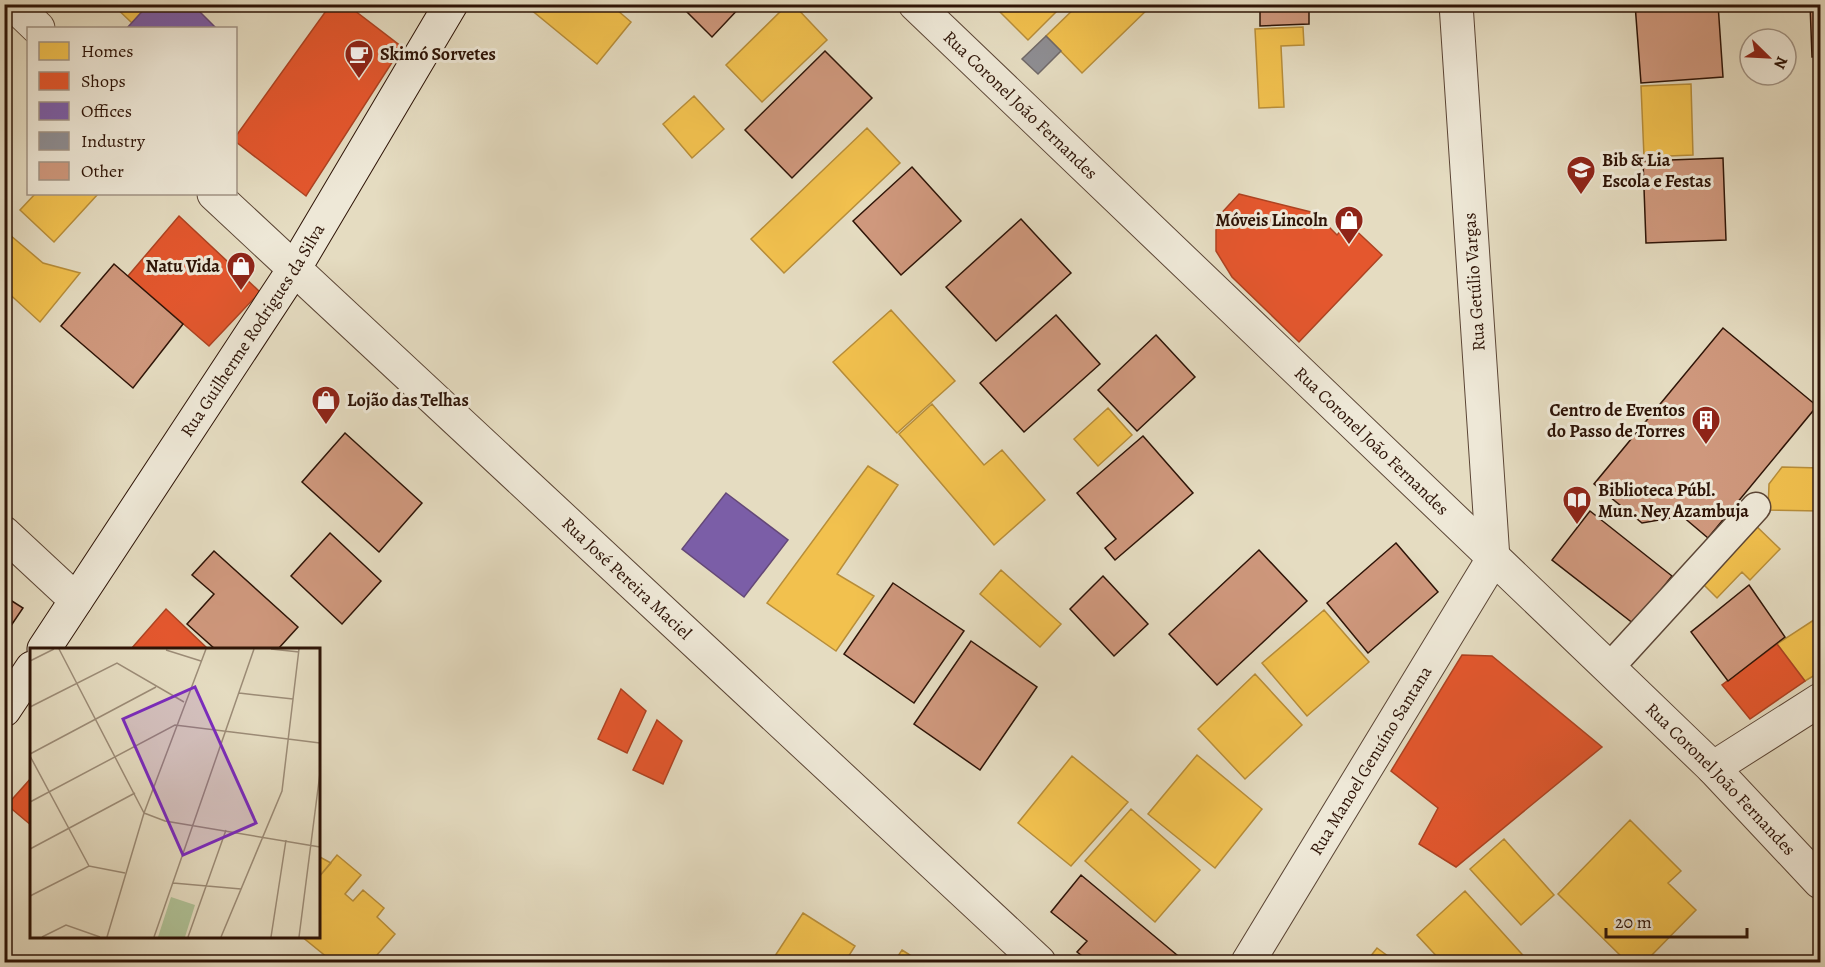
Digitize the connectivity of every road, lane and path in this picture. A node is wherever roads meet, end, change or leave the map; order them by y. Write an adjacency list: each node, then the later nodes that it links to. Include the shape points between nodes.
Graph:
1 (13, 4): 5 (street)
2 (451, 4): 7 (street, Rua Guilherme Rodrigues da Silva)
3 (915, 4): 10 (street, Rua Coronel João Fernandes)
4 (1456, 4): 10 (street, Rua Getúlio Vargas)
5 (37, 27)
6 (215, 195): 7 (street, Rua José Pereira Maciel)
7 (294, 269): 11 (street, Rua Guilherme Rodrigues da Silva); 19 (street, Rua José Pereira Maciel)
8 (1756, 507): 13 (lane)
9 (4, 533): 11 (street)
10 (1493, 558): 13 (street, Rua Coronel João Fernandes); 20 (street, Rua Manoel Genuíno Santana)
11 (76, 600): 12 (street, Rua Guilherme Rodrigues da Silva)
12 (45, 648)
13 (1610, 668): 17 (street, Rua Coronel João Fernandes)
14 (30, 672): 16 (street)
15 (1821, 700): 17 (street)
16 (4, 710)
17 (1713, 768): 18 (street, Rua Coronel João Fernandes)
18 (1821, 882)
19 (1039, 963)
20 (1248, 963)

